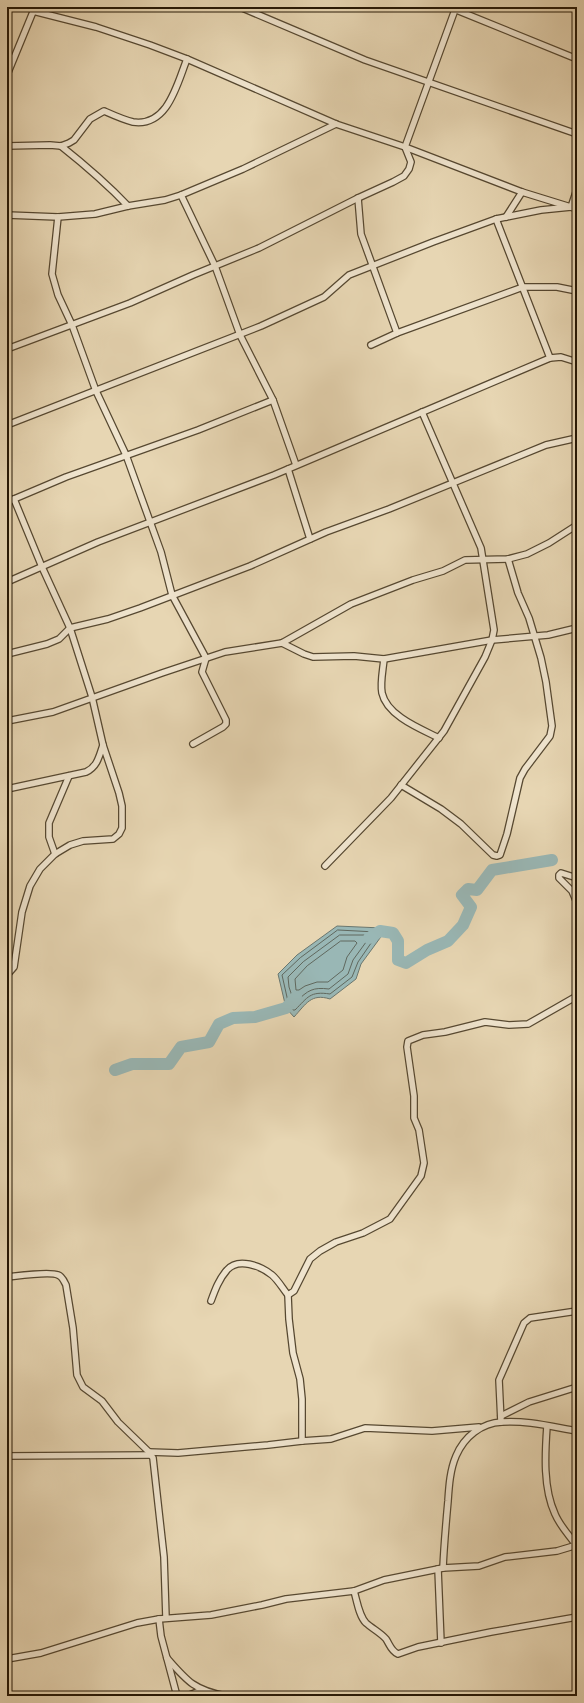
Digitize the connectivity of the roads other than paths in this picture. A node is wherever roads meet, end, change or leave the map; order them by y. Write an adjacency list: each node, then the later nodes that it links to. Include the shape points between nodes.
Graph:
1 (240, 7): 7 (street, via 365,60)
2 (453, 8): 5 (street); 7 (street)
3 (34, 9): 4 (street, via 96,27); 6 (street)
4 (187, 59): 8 (street); 11 (street, via 161,115 153,120 133,122 104,111 90,119 74,140)
5 (577, 59)
6 (7, 75)
7 (429, 82): 9 (street); 12 (street)
8 (336, 124): 12 (street); 15 (street, via 243,169)
9 (577, 134)
10 (7, 146): 11 (street)
11 (61, 146): 17 (street, via 89,168)
12 (405, 147): 14 (street); 16 (street, via 411,162 410,169 404,176)
13 (577, 189): 18 (street)
14 (522, 192): 18 (street); 22 (street)
15 (181, 195): 17 (street); 24 (street)
16 (358, 198): 24 (street, via 259,248); 25 (street, via 361,234)
17 (128, 206): 21 (street, via 95,214)
18 (571, 207): 19 (street); 22 (street)
19 (577, 209)
20 (7, 215): 21 (street)
21 (58, 216): 28 (street, via 52,274 58,295)
22 (506, 217): 23 (street)
23 (496, 219): 25 (street); 26 (street)
24 (215, 266): 28 (street); 30 (street)
25 (373, 266): 29 (street); 30 (street, via 349,274 324,297)
26 (522, 287): 27 (street, via 557,287); 29 (street); 33 (street)
27 (577, 291)
28 (72, 325): 32 (street); 35 (street)
29 (397, 333): 31 (street)
30 (240, 335): 35 (street); 36 (street)
31 (371, 345)
32 (7, 349)
33 (550, 358): 34 (street); 37 (street)
34 (577, 362)
35 (96, 391): 38 (street); 40 (street)
36 (273, 400): 40 (street); 41 (street)
37 (422, 412): 41 (street); 43 (street)
38 (7, 425)
39 (577, 438): 43 (street, via 546,445)
40 (126, 455): 44 (street); 46 (street)
41 (296, 465): 42 (street)
42 (288, 469): 46 (street); 48 (street)
43 (453, 482): 48 (street); 49 (street)
44 (14, 499): 45 (street); 51 (street)
45 (7, 502)
46 (151, 522): 51 (street); 53 (street, via 168,573)
47 (577, 526): 50 (street, via 527,554)
48 (310, 539): 53 (street, via 250,566)
49 (483, 559): 50 (street); 57 (street, via 494,630); 58 (street, via 458,562 443,571 351,604)
50 (508, 559): 56 (street)
51 (42, 567): 52 (street); 54 (street)
52 (7, 582)
53 (172, 595): 54 (street, via 124,614); 60 (street)
54 (70, 628): 59 (street, via 59,639 47,644); 62 (street)
55 (577, 628): 56 (street)
56 (534, 636): 57 (street); 68 (street, via 546,682 552,726 550,736 520,778 500,855 494,855 441,809)
57 (492, 640): 61 (street); 64 (street)
58 (282, 643): 60 (street, via 225,652); 61 (street, via 312,657 354,656)
59 (7, 654)
60 (206, 658): 62 (street); 65 (street, via 202,672 226,724)
61 (384, 659): 64 (street, via 381,686 382,695 388,705 406,721)
62 (92, 697): 63 (street, via 53,712); 66 (street)
63 (7, 721)
64 (439, 738): 68 (street)
65 (193, 744)
66 (103, 745): 67 (street, via 92,769); 70 (street, via 122,806 122,828 113,839 83,841)
67 (69, 776): 69 (street); 70 (street, via 49,823 49,837)
68 (401, 785): 71 (street)
69 (7, 789)
70 (54, 854): 76 (street, via 40,869 30,886 22,912 14,967)
71 (325, 866)
72 (577, 878): 73 (street, via 561,873 559,875 572,891)
73 (577, 903)
74 (577, 936): 75 (street)
75 (577, 957)
76 (7, 975)
77 (577, 996): 79 (street, via 528,1024 485,1022 423,1035 408,1041 414,1118 419,1130 424,1163 421,1176 390,1219 320,1251 310,1259 294,1291)
78 (7, 1277): 88 (street, via 50,1274 63,1278 73,1328 79,1381 102,1401 118,1422)
79 (288, 1294): 80 (street, via 272,1276 255,1266 238,1263 227,1269); 87 (street, via 288,1319 302,1399)
80 (211, 1301)
81 (577, 1311): 83 (street, via 530,1318 524,1323 499,1380)
82 (577, 1386): 83 (street, via 529,1402)
83 (501, 1419): 84 (street); 85 (street)
84 (547, 1426): 86 (street); 90 (street, via 549,1497 555,1515)
85 (479, 1427): 87 (street, via 432,1431 365,1428 332,1439); 91 (street, via 458,1450 452,1467)
86 (577, 1431)
87 (302, 1441): 88 (street, via 268,1446)
88 (150, 1454): 89 (street); 94 (street, via 154,1466 164,1557)
89 (7, 1456)
90 (577, 1545): 91 (street, via 557,1551 506,1557 479,1566)
91 (441, 1568): 92 (street, via 384,1580); 96 (street)
92 (354, 1591): 94 (street, via 286,1599 211,1615); 96 (street, via 365,1622 386,1639 395,1653)
93 (577, 1617): 96 (street)
94 (166, 1618): 95 (street)
95 (159, 1619): 97 (street); 98 (street, via 49,1651)
96 (441, 1643)
97 (166, 1656): 99 (street, via 188,1682); 100 (street)
98 (7, 1658)
99 (202, 1690): 101 (street); 102 (street)
100 (177, 1696)
101 (187, 1696)
102 (226, 1696)

